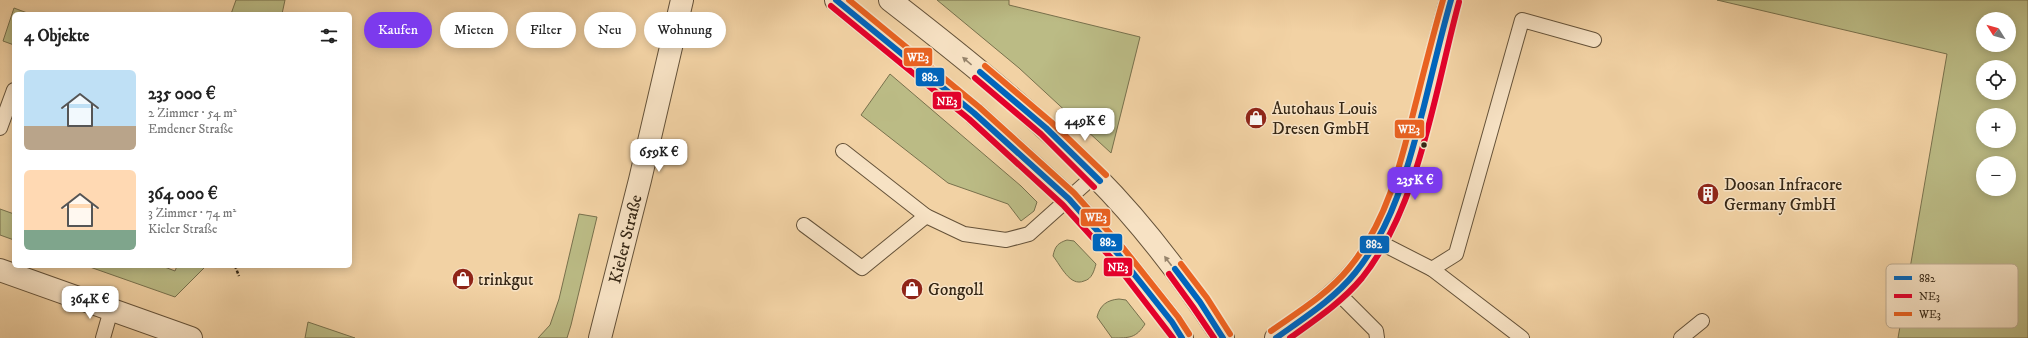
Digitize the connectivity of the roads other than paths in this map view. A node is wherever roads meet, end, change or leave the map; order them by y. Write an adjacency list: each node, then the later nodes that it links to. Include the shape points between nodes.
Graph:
1 (682, 0): 21 (street, Kieler Straße)
2 (836, 0): 10 (street, via 974,113)
3 (890, 0): 9 (street, one-way to 3, via 1046,128)
4 (1450, 0): 13 (street, via 1398,199)
5 (1594, 40): 14 (lane, via 1522,20 1456,254)
6 (12, 95): 7 (lane)
7 (0, 128)
8 (843, 151): 11 (lane)
9 (1095, 175): 10 (lane); 23 (street, one-way to 9, via 1200,302 1144,229)
10 (1069, 199): 11 (lane, via 1029,234 1006,240 964,234); 22 (street, via 1118,254)
11 (926, 216): 12 (lane, via 862,268)
12 (804, 225)
13 (1377, 241): 14 (lane); 16 (street, via 1356,272)
14 (1432, 269): 26 (lane)
15 (0, 270): 17 (street)
16 (1337, 292): 24 (street); 25 (lane, via 1376,331)
17 (111, 310): 19 (lane); 20 (street)
18 (1702, 320): 27 (lane)
19 (103, 338)
20 (191, 338)
21 (600, 338)
22 (1182, 338)
23 (1223, 338)
24 (1276, 338)
25 (1377, 338)
26 (1522, 338)
27 (1681, 338)

